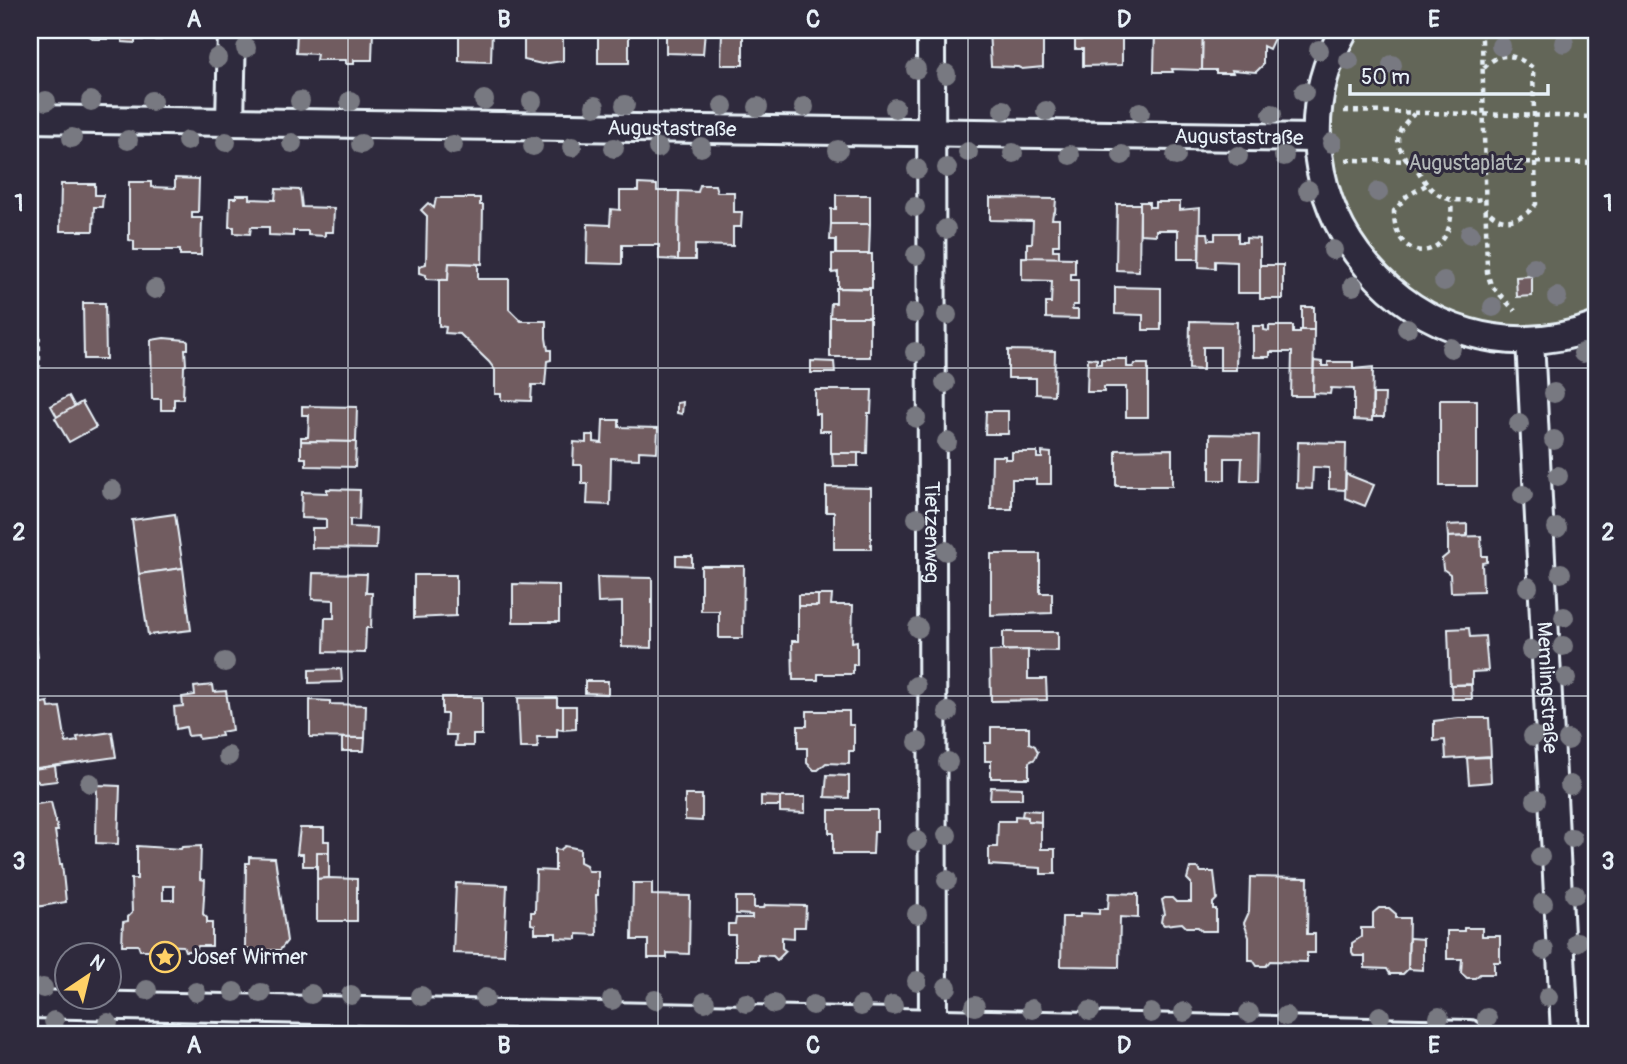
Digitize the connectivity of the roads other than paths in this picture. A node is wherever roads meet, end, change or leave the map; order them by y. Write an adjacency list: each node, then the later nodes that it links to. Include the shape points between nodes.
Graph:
1 (232, 30): 5 (street)
2 (931, 30): 6 (street, Tietzenweg)
3 (1344, 30): 7 (street, via 1324,76)
4 (30, 119): 5 (street, Augustastraße)
5 (230, 122): 6 (street, Augustastraße)
6 (931, 132): 7 (street, Augustastraße); 11 (street, Tietzenweg)
7 (1316, 138): 9 (street, via 1326,196 1340,229 1384,286 1444,324 1478,335)
8 (1597, 327): 9 (street)
9 (1531, 340): 13 (street, Memlingstraße)
10 (30, 1004): 11 (street)
11 (933, 1028): 12 (street)
12 (1470, 1034)
13 (1565, 1034)

